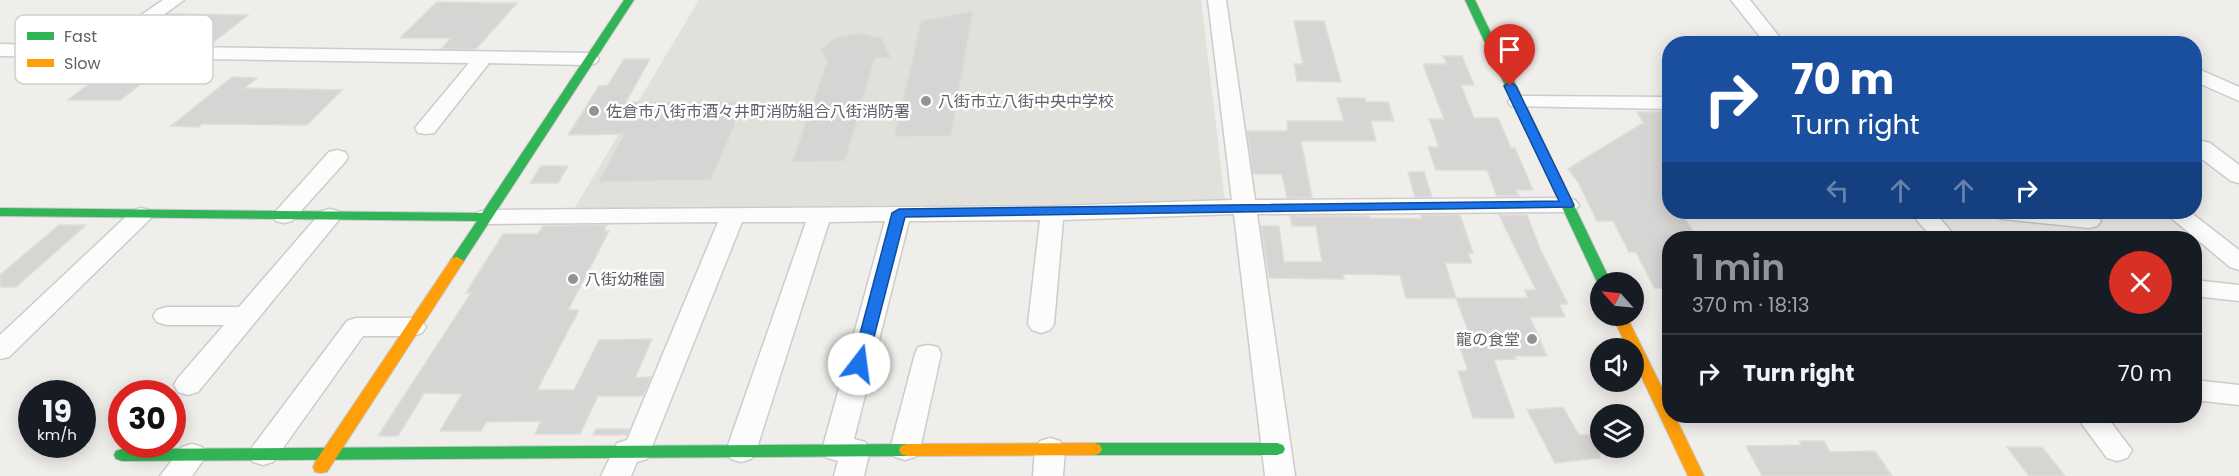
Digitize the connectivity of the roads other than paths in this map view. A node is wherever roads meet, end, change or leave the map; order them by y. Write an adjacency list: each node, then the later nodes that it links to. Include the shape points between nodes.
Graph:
1 (175, 0): 6 (street)
2 (629, 0): 12 (street)
3 (1217, 0): 24 (street)
4 (1470, 0): 15 (street)
5 (1740, 0): 7 (street)
6 (153, 15)
7 (1769, 36)
8 (0, 50): 9 (street)
9 (15, 50)
10 (213, 53): 11 (street)
11 (483, 58): 12 (street); 17 (street)
12 (589, 59): 33 (street)
13 (2202, 77): 14 (street)
14 (2239, 95)
15 (1518, 102): 16 (street); 23 (street)
16 (1662, 103)
17 (426, 128)
18 (2202, 149): 20 (street)
19 (2202, 151): 22 (street)
20 (2239, 154)
21 (337, 157): 31 (street)
22 (2239, 176)
23 (1567, 205): 24 (street); 42 (street)
24 (1244, 207): 27 (street); 67 (street)
25 (0, 212): 29 (street)
26 (899, 213): 27 (street); 28 (street); 64 (street)
27 (1052, 213): 47 (street)
28 (820, 214): 30 (street); 60 (street)
29 (141, 215): 31 (street); 50 (street)
30 (733, 215): 33 (street); 65 (street)
31 (284, 216): 32 (street)
32 (330, 216): 33 (street); 46 (street)
33 (486, 216): 49 (street)
34 (1928, 219): 38 (street)
35 (2070, 219): 36 (street, via 2089,221)
36 (2087, 219)
37 (2185, 219): 39 (street)
38 (1939, 231)
39 (2200, 231)
40 (2202, 233): 41 (street)
41 (2239, 262)
42 (1599, 272)
43 (2202, 289): 44 (street)
44 (2239, 293)
45 (166, 316): 46 (street)
46 (247, 316): 52 (street)
47 (1041, 324)
48 (1624, 326): 55 (street)
49 (413, 327): 61 (street); 62 (street, via 356,327)
50 (0, 350)
51 (928, 354): 58 (street)
52 (188, 385)
53 (2202, 391): 54 (street)
54 (2239, 395)
55 (1662, 405)
56 (1671, 423): 70 (street)
57 (2096, 423): 59 (street)
58 (905, 449): 64 (street); 66 (street)
59 (2117, 450)
60 (741, 451): 64 (street); 65 (street)
61 (330, 453): 62 (street); 65 (street); 69 (street)
62 (263, 454): 68 (street)
63 (141, 458): 68 (street)
64 (847, 458)
65 (626, 460)
66 (1049, 463): 67 (street)
67 (1278, 463)
68 (184, 465)
69 (315, 476)
70 (1696, 476)

